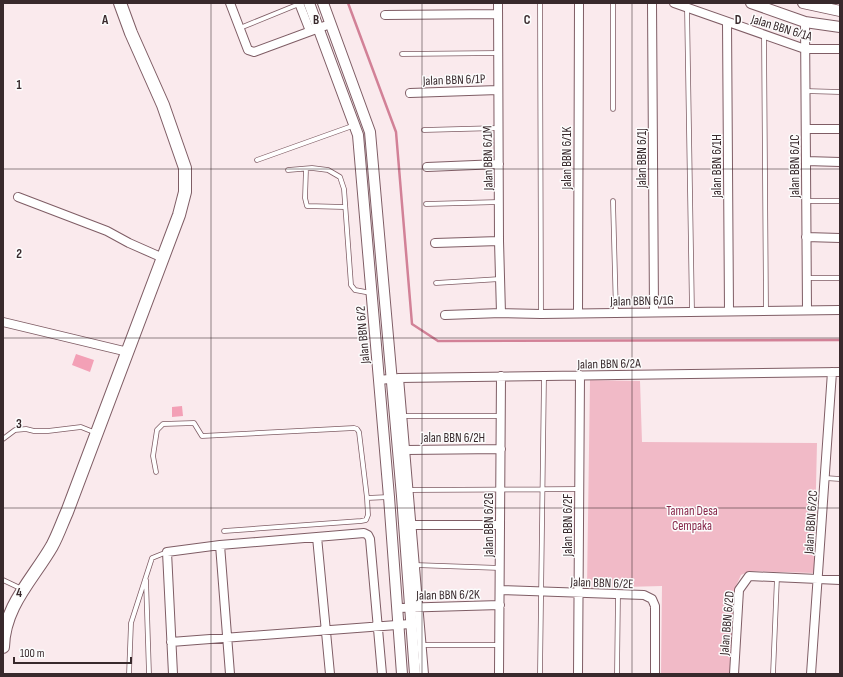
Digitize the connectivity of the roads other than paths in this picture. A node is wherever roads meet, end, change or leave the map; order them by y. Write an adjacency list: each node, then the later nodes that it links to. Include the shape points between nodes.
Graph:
1 (120, 3): 56 (main road, via 163,105 185,168 185,192)
2 (230, 3): 21 (street)
3 (302, 3): 21 (lane); 22 (street, Jalan BBN 6/2)
4 (323, 3): 19 (street, Jalan BBN 6/2)
5 (498, 3): 15 (street, Jalan BBN 6/1M)
6 (540, 3): 71 (lane)
7 (579, 3): 69 (street, Jalan BBN 6/1K)
8 (613, 3): 32 (lane)
9 (652, 3): 66 (street, Jalan BBN 6/1J)
10 (674, 3): 13 (street, Jalan BBN 6/1A)
11 (751, 3): 18 (street)
12 (803, 3): 14 (street)
13 (687, 8): 17 (street, Jalan BBN 6/1A); 67 (lane)
14 (840, 11)
15 (498, 14): 16 (street); 26 (street, Jalan BBN 6/1M)
16 (385, 15)
17 (727, 22): 23 (street, Jalan BBN 6/1A); 65 (street, Jalan BBN 6/1H)
18 (805, 22): 20 (street); 24 (street, Jalan BBN 6/1C)
19 (330, 24): 22 (street); 79 (street, Jalan BBN 6/2, via 370,132)
20 (840, 27)
21 (240, 28): 22 (street, via 248,50 254,52)
22 (314, 30): 33 (street, Jalan BBN 6/2)
23 (764, 35): 24 (street, Jalan BBN 6/1A); 62 (lane)
24 (805, 49): 25 (street, Jalan BBN 6/1A); 29 (street, Jalan BBN 6/1C)
25 (840, 50)
26 (498, 53): 27 (lane); 28 (street, Jalan BBN 6/1M)
27 (402, 54)
28 (498, 90): 31 (street, Jalan BBN 6/1P); 34 (street, Jalan BBN 6/1M)
29 (805, 91): 30 (lane); 35 (street, Jalan BBN 6/1C)
30 (840, 92)
31 (410, 93)
32 (613, 109)
33 (354, 125): 38 (lane); 61 (street, Jalan BBN 6/2, via 358,135)
34 (499, 128): 37 (lane); 41 (street, Jalan BBN 6/1M)
35 (806, 129): 36 (street); 39 (street, Jalan BBN 6/1C)
36 (840, 129)
37 (424, 130)
38 (257, 160)
39 (806, 161): 40 (street); 47 (street, Jalan BBN 6/1C)
40 (840, 162)
41 (499, 164): 42 (street); 49 (street, Jalan BBN 6/1M)
42 (427, 167)
43 (306, 169): 44 (lane); 51 (lane, via 328,170 340,177 344,189); 51 (lane, via 307,206)
44 (288, 170)
45 (18, 197): 56 (street, via 107,232)
46 (613, 201): 70 (lane)
47 (806, 201): 48 (lane); 52 (street, Jalan BBN 6/1C)
48 (840, 201)
49 (500, 202): 50 (lane); 54 (street, Jalan BBN 6/1M)
50 (426, 204)
51 (344, 207): 61 (lane, via 351,285 355,290)
52 (806, 237): 53 (street); 57 (street, Jalan BBN 6/1C)
53 (840, 238)
54 (499, 241): 55 (street); 59 (street, Jalan BBN 6/1M)
55 (435, 243)
56 (163, 258): 74 (main road)
57 (807, 278): 58 (lane); 63 (street, Jalan BBN 6/1C)
58 (840, 278)
59 (500, 279): 60 (lane); 68 (street, Jalan BBN 6/1M)
60 (436, 283)
61 (371, 293): 80 (street, Jalan BBN 6/2)
62 (766, 310): 63 (street, Jalan BBN 6/1G); 65 (street, Jalan BBN 6/1G)
63 (807, 310): 64 (street, Jalan BBN 6/1G)
64 (840, 310)
65 (729, 311): 67 (street, Jalan BBN 6/1G)
66 (654, 312): 67 (street, Jalan BBN 6/1G); 70 (street, Jalan BBN 6/1G)
67 (692, 312)
68 (501, 313): 71 (street, Jalan BBN 6/1G); 72 (street, Jalan BBN 6/1G)
69 (578, 313): 70 (street, Jalan BBN 6/1G); 71 (street, Jalan BBN 6/1G)
70 (616, 313)
71 (541, 314)
72 (445, 315)
73 (3, 322): 74 (street)
74 (128, 352): 83 (main road)
75 (836, 372): 76 (street, Jalan BBN 6/2A); 88 (street, Jalan BBN 6/2C)
76 (580, 375): 78 (street, Jalan BBN 6/2A); 92 (street, Jalan BBN 6/2F)
77 (501, 376): 78 (street, Jalan BBN 6/2A); 79 (street, Jalan BBN 6/2A); 82 (street, Jalan BBN 6/2G)
78 (544, 376): 91 (lane)
79 (395, 378): 80 (street, Jalan BBN 6/2A); 81 (street); 115 (street, Jalan BBN 6/2)
80 (379, 380): 94 (street, Jalan BBN 6/2)
81 (403, 416): 82 (lane); 86 (street)
82 (501, 416): 85 (street, Jalan BBN 6/2G)
83 (96, 433): 84 (lane, via 81,427 48,431 26,429 15,430); 109 (main road, via 68,512 55,539)
84 (3, 439)
85 (500, 449): 86 (street, Jalan BBN 6/2H); 90 (street, Jalan BBN 6/2G)
86 (406, 450): 93 (street)
87 (156, 472): 95 (lane, via 153,456 157,430 163,424 194,423 202,436 354,428 359,432)
88 (825, 478): 89 (lane); 106 (street, Jalan BBN 6/2C)
89 (840, 479)
90 (500, 489): 91 (lane); 93 (lane); 97 (street, Jalan BBN 6/2G)
91 (543, 489): 92 (lane); 111 (lane)
92 (579, 489): 112 (street, Jalan BBN 6/2F)
93 (409, 490): 96 (street)
94 (389, 497): 95 (lane); 116 (street, Jalan BBN 6/2)
95 (367, 498): 98 (lane, via 366,520)
96 (412, 525): 97 (street); 102 (street)
97 (500, 525): 103 (street, Jalan BBN 6/2G)
98 (224, 531)
99 (317, 537): 100 (street); 119 (street, via 364,533 368,535); 120 (street)
100 (220, 545): 101 (street); 122 (street)
101 (167, 552): 105 (lane, via 152,558); 123 (street)
102 (415, 565): 103 (lane); 115 (street)
103 (500, 568): 110 (street, Jalan BBN 6/2G)
104 (777, 577): 106 (street); 141 (street, Jalan BBN 6/2D, via 749,576 739,590); 142 (lane)
105 (146, 578): 127 (lane, via 131,623); 128 (lane)
106 (818, 579): 107 (street); 143 (street, Jalan BBN 6/2C)
107 (840, 580)
108 (4, 582): 109 (lane)
109 (22, 589): 121 (main road)
110 (500, 590): 111 (street, Jalan BBN 6/2E); 114 (street, Jalan BBN 6/2G)
111 (542, 591): 112 (street, Jalan BBN 6/2E); 137 (lane)
112 (579, 593): 113 (street, Jalan BBN 6/2E); 138 (street, Jalan BBN 6/2F)
113 (618, 594): 139 (lane); 140 (street, Jalan BBN 6/2E, via 644,595 652,599 655,606)
114 (500, 605): 115 (street, Jalan BBN 6/2K); 125 (street, Jalan BBN 6/2G)
115 (414, 607): 116 (street, Jalan BBN 6/2K); 117 (street, Jalan BBN 6/2); 124 (street)
116 (397, 608): 118 (street, Jalan BBN 6/2)
117 (410, 624): 118 (street); 134 (street, Jalan BBN 6/2)
118 (398, 625): 119 (street); 133 (street, Jalan BBN 6/2)
119 (378, 626): 120 (street); 132 (street)
120 (326, 630): 122 (street); 131 (street)
121 (3, 635): 126 (main road)
122 (227, 638): 123 (street); 130 (street)
123 (172, 642): 129 (street)
124 (421, 645): 125 (lane); 135 (street)
125 (499, 645): 136 (street, Jalan BBN 6/2G)
126 (3, 647)
127 (129, 674)
128 (149, 674)
129 (173, 674)
130 (230, 674)
131 (330, 674)
132 (382, 674)
133 (402, 674)
134 (415, 674)
135 (424, 674)
136 (499, 674)
137 (540, 674)
138 (578, 674)
139 (617, 674)
140 (655, 674)
141 (734, 674)
142 (773, 674)
143 (811, 674)

